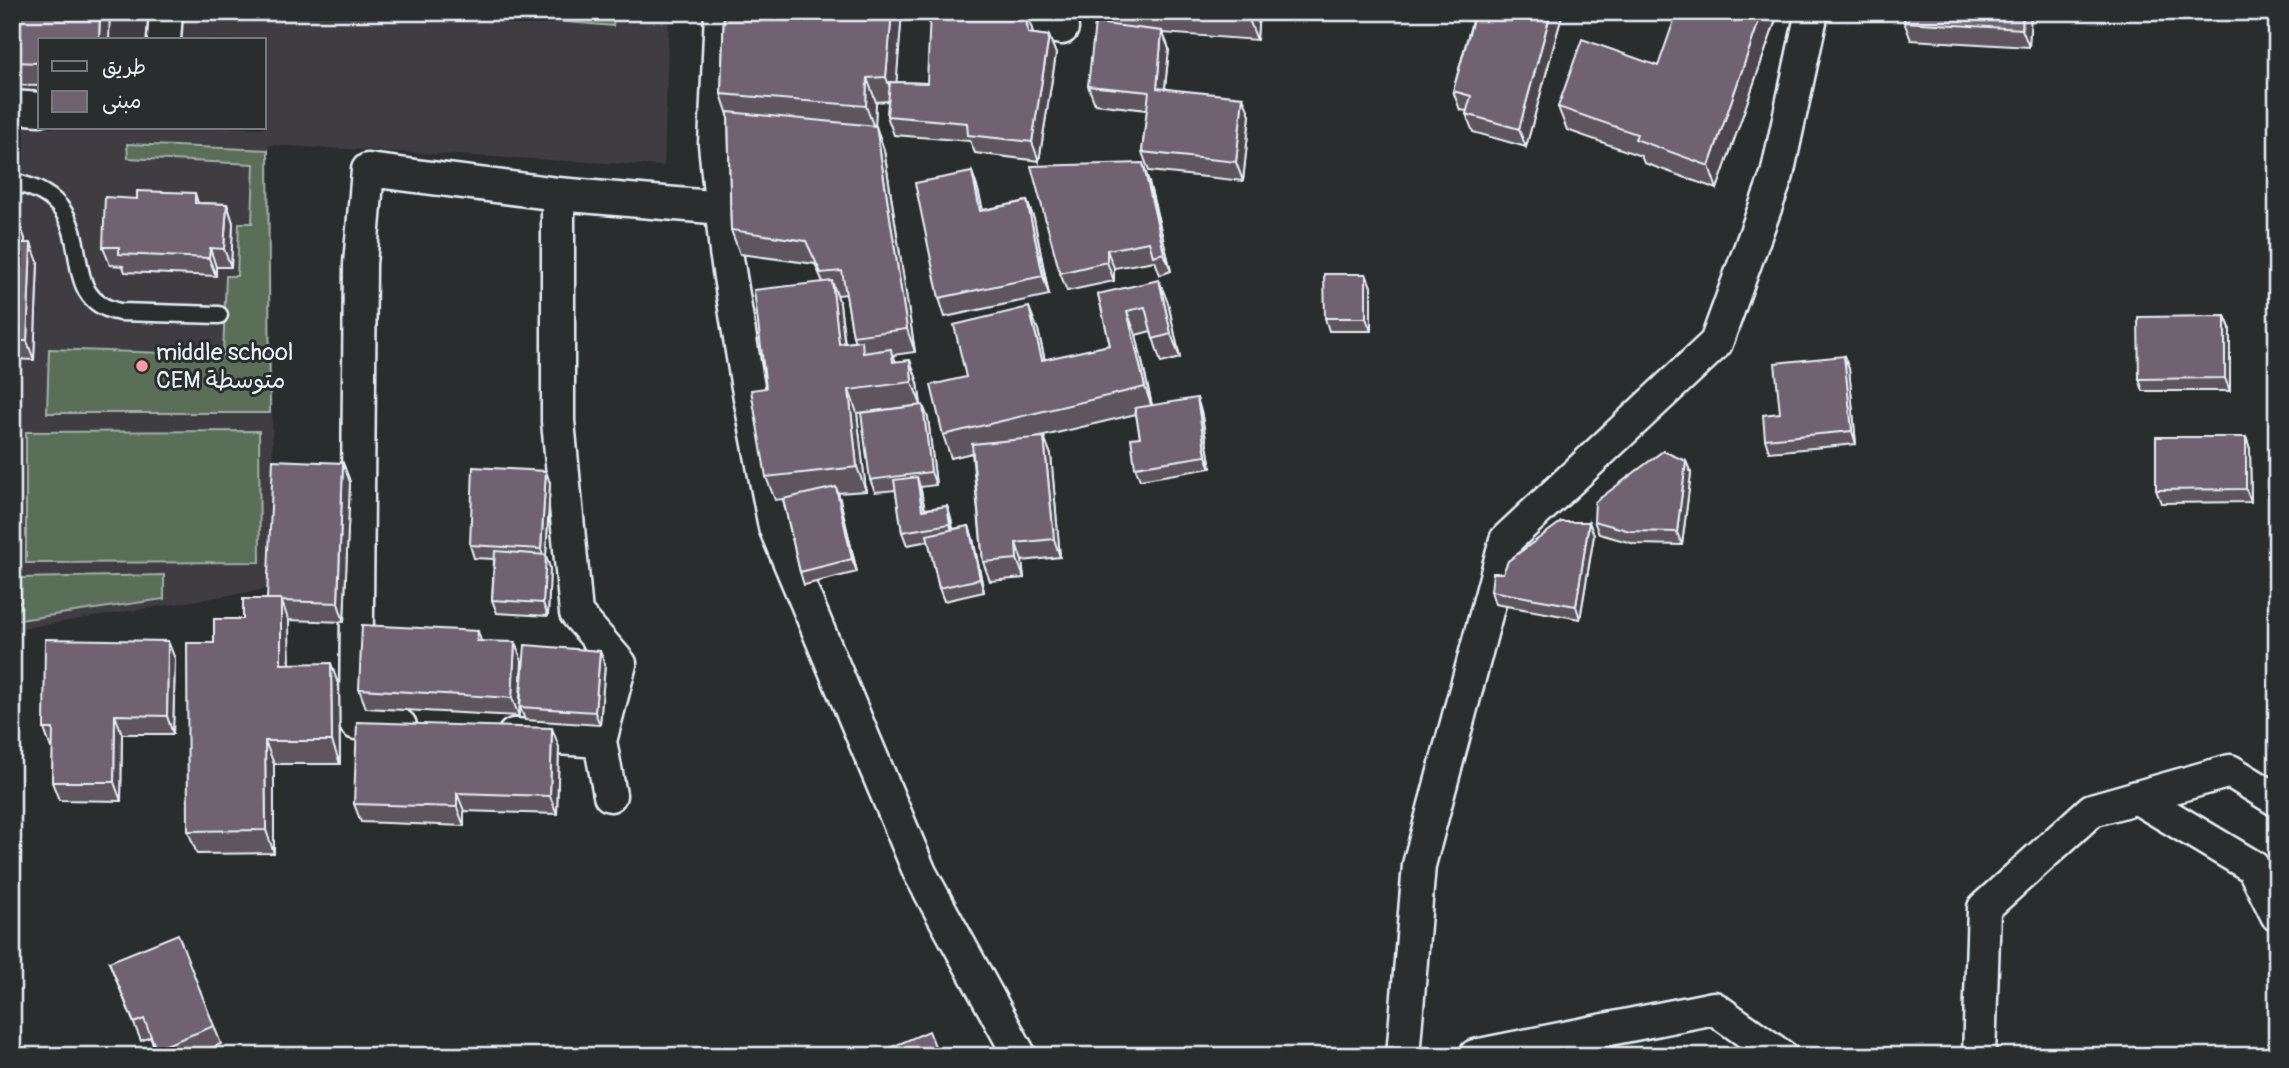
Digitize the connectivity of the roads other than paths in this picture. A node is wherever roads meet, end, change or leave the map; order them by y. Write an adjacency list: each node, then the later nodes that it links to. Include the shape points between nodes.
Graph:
1 (166, 12): 6 (street)
2 (721, 12): 11 (street, via 715,144)
3 (949, 12): 5 (street)
4 (1812, 12): 21 (street, via 1777,175 1716,343 1506,540 1419,865)
5 (1062, 28)
6 (164, 38)
7 (12, 107): 8 (street)
8 (38, 109)
9 (12, 182): 12 (lane, via 44,192 58,204 75,235 85,290 106,309)
10 (558, 194): 11 (street); 13 (street, via 368,170 360,264 356,723); 15 (street, via 558,421 576,613 620,664)
11 (723, 208): 20 (street, via 747,382 775,527 920,873)
12 (219, 315)
13 (424, 728)
14 (478, 732): 15 (street)
15 (600, 741): 16 (street)
16 (610, 795)
17 (2136, 797): 18 (street, via 2230,771); 19 (street, via 2252,866); 24 (street, via 2092,810 1984,908)
18 (2277, 800)
19 (2277, 915)
20 (1020, 1056)
21 (1402, 1056)
22 (1475, 1056): 23 (street, via 1714,1008)
23 (1781, 1056)
24 (1979, 1056)

